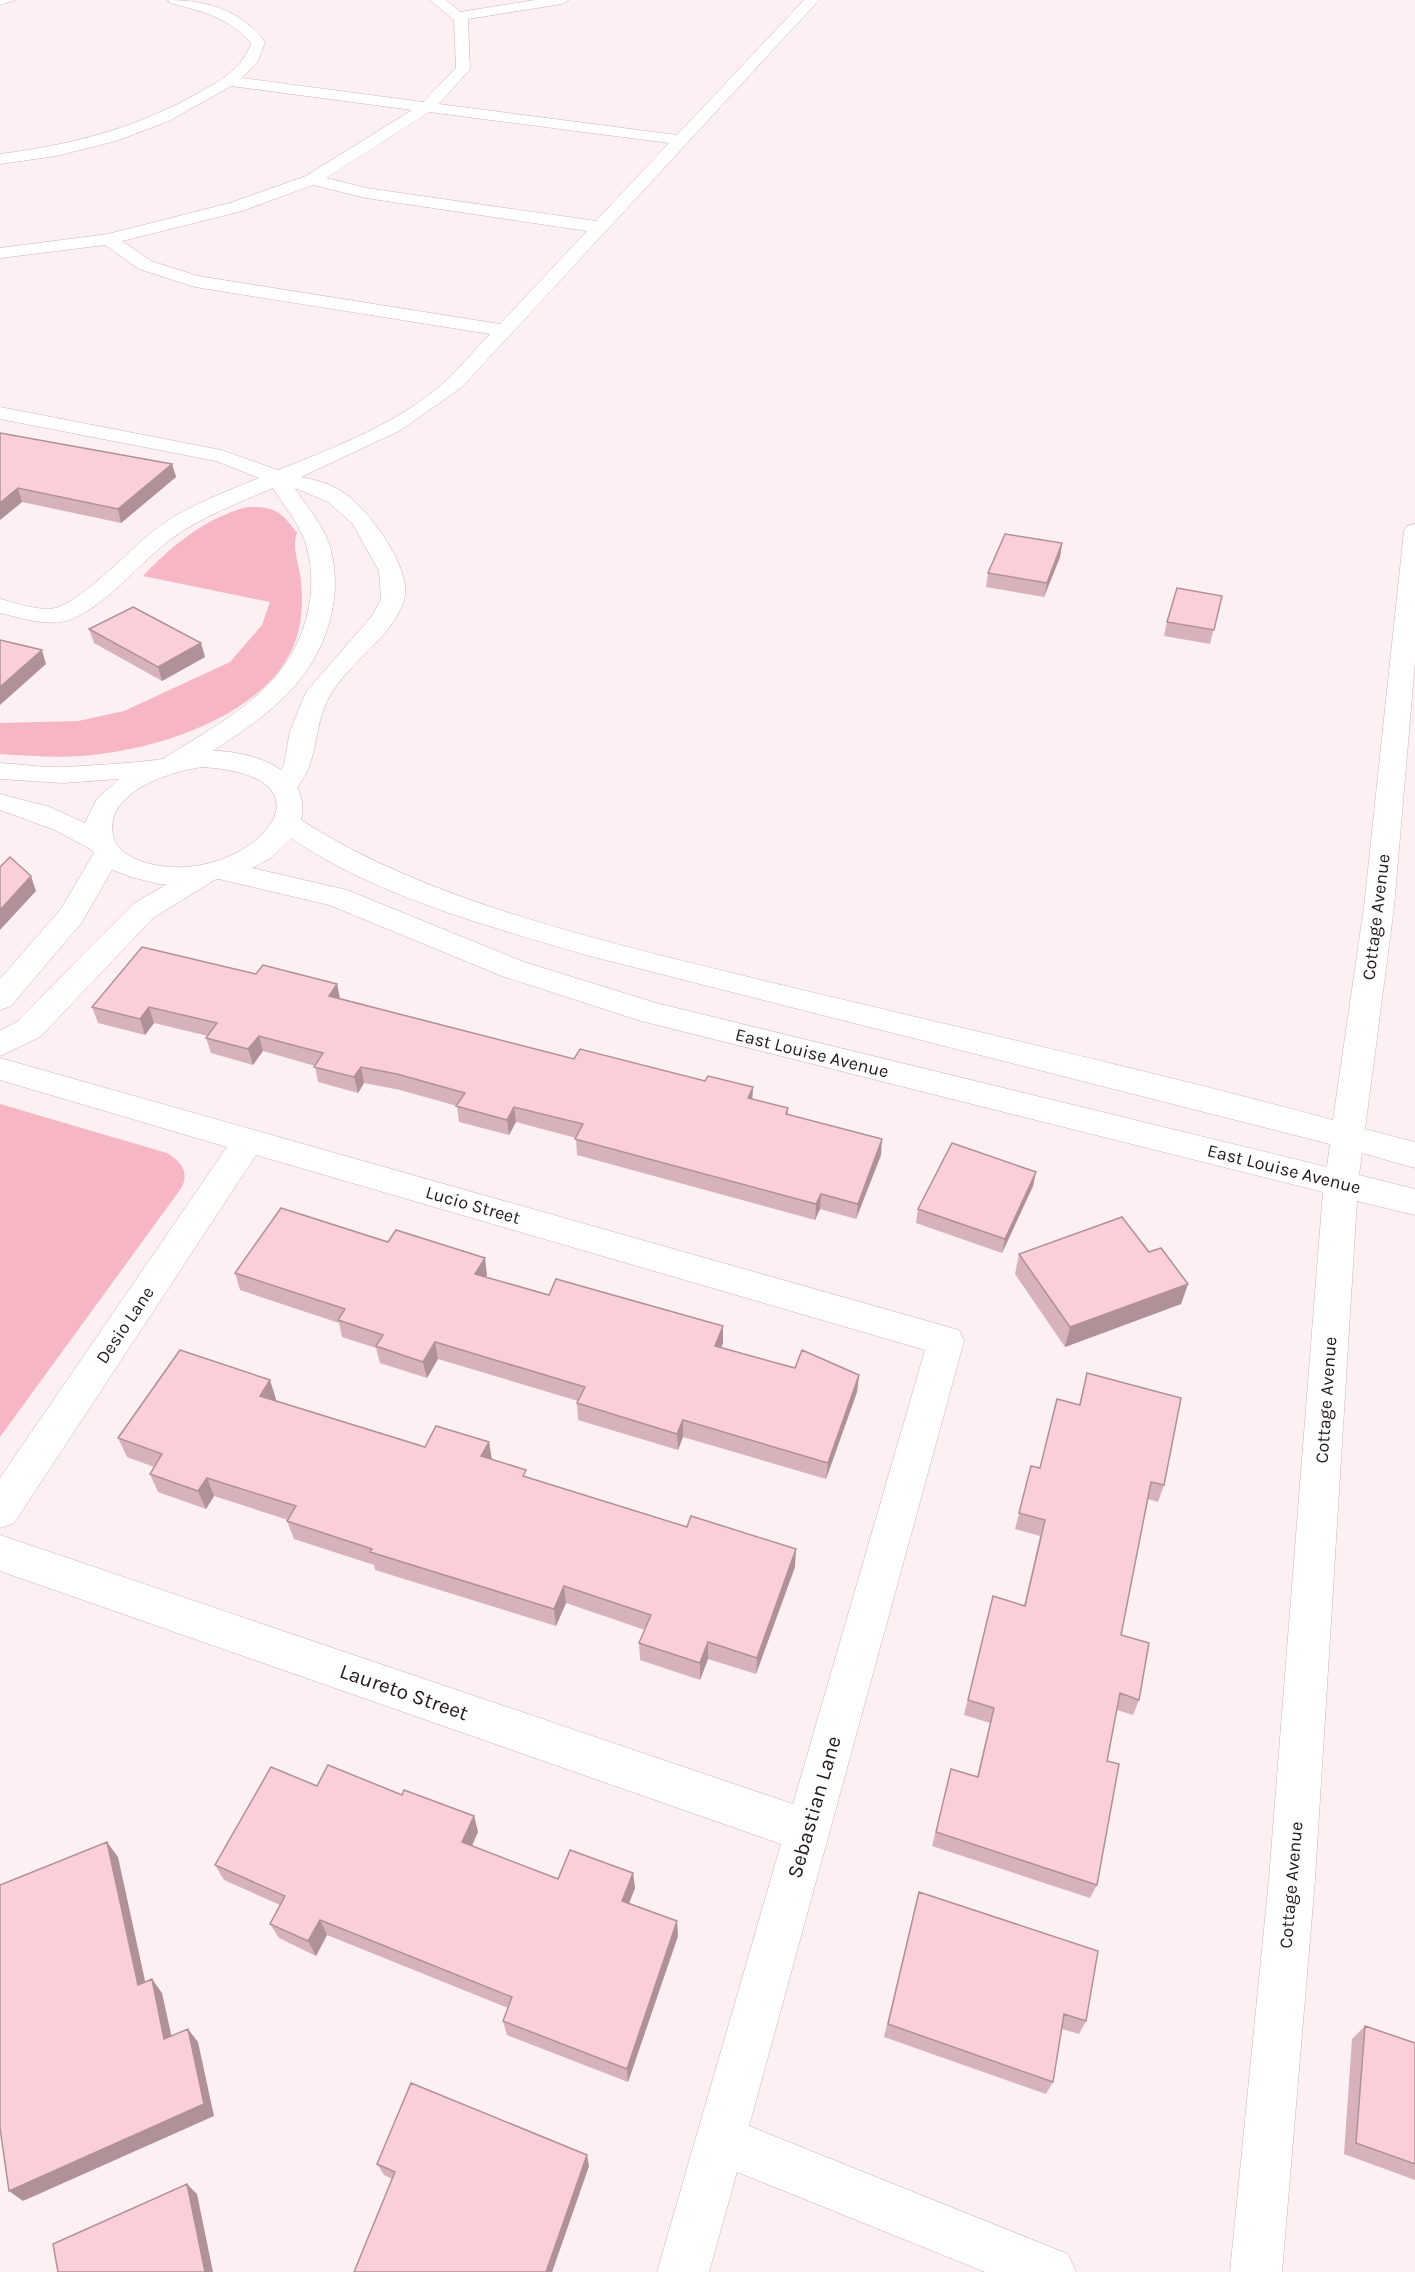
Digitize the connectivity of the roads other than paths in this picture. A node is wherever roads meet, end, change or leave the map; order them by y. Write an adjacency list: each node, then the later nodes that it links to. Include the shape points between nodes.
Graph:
1 (9, 0): 6 (street)
2 (175, 0): 8 (street, via 233,17 258,42 250,62)
3 (437, 0): 7 (street)
4 (562, 0): 7 (street)
5 (812, 0): 10 (street)
6 (0, 1)
7 (459, 16): 9 (street, via 463,69)
8 (228, 81): 9 (street); 11 (street, via 141,129 79,147)
9 (428, 106): 10 (street); 12 (street)
10 (680, 140): 13 (street)
11 (0, 159)
12 (312, 180): 13 (street, via 366,193); 14 (street, via 236,207)
13 (599, 227): 16 (street)
14 (108, 239): 15 (street); 16 (street, via 145,265 195,281)
15 (0, 253)
16 (502, 330): 18 (street, via 455,383 415,413)
17 (0, 413): 18 (street, via 189,448)
18 (278, 478): 20 (street, via 186,519 64,614 39,615); 21 (street, via 307,520 322,560 322,603 316,636 298,668 266,702); 23 (street, via 310,485 350,508 378,545 393,584 393,599 382,619 319,692 303,730 297,765)
19 (1415, 531): 31 (street, Cottage Avenue, via 1379,907)
20 (0, 606)
21 (168, 765): 22 (street, via 62,775); 23 (street, via 202,759 236,761 271,774); 26 (street, via 135,779 113,795 97,828)
22 (0, 771)
23 (284, 786): 25 (street, via 291,804)
24 (0, 802): 26 (street, East Louise Avenue, via 41,812)
25 (287, 823): 27 (street, East Louise Avenue, via 273,842 250,858); 31 (street, via 335,854 388,878 555,936)
26 (105, 848): 27 (street, East Louise Avenue, via 124,865 148,873 176,876); 28 (street, via 72,915)
27 (213, 872): 29 (street, via 143,911 28,1029); 34 (street, East Louise Avenue, via 337,897 513,969 652,1013)
28 (0, 999)
29 (0, 1045)
30 (0, 1069): 32 (street, Lucio Street)
31 (1347, 1136): 33 (street); 34 (street, Cottage Avenue)
32 (249, 1140): 36 (street, Lucio Street); 37 (street, Desio Lane)
33 (1415, 1155)
34 (1341, 1184): 35 (street, East Louise Avenue); 43 (street, Cottage Avenue, via 1292,1879)
35 (1415, 1202)
36 (946, 1341): 39 (street, Sebastian Lane)
37 (0, 1511)
38 (0, 1552): 39 (street, Laureto Street)
39 (807, 1831): 40 (street, Sebastian Lane)
40 (720, 2140): 41 (street, Sebastian Lane); 42 (street)
41 (683, 2272)
42 (1050, 2272)
43 (1256, 2272)

